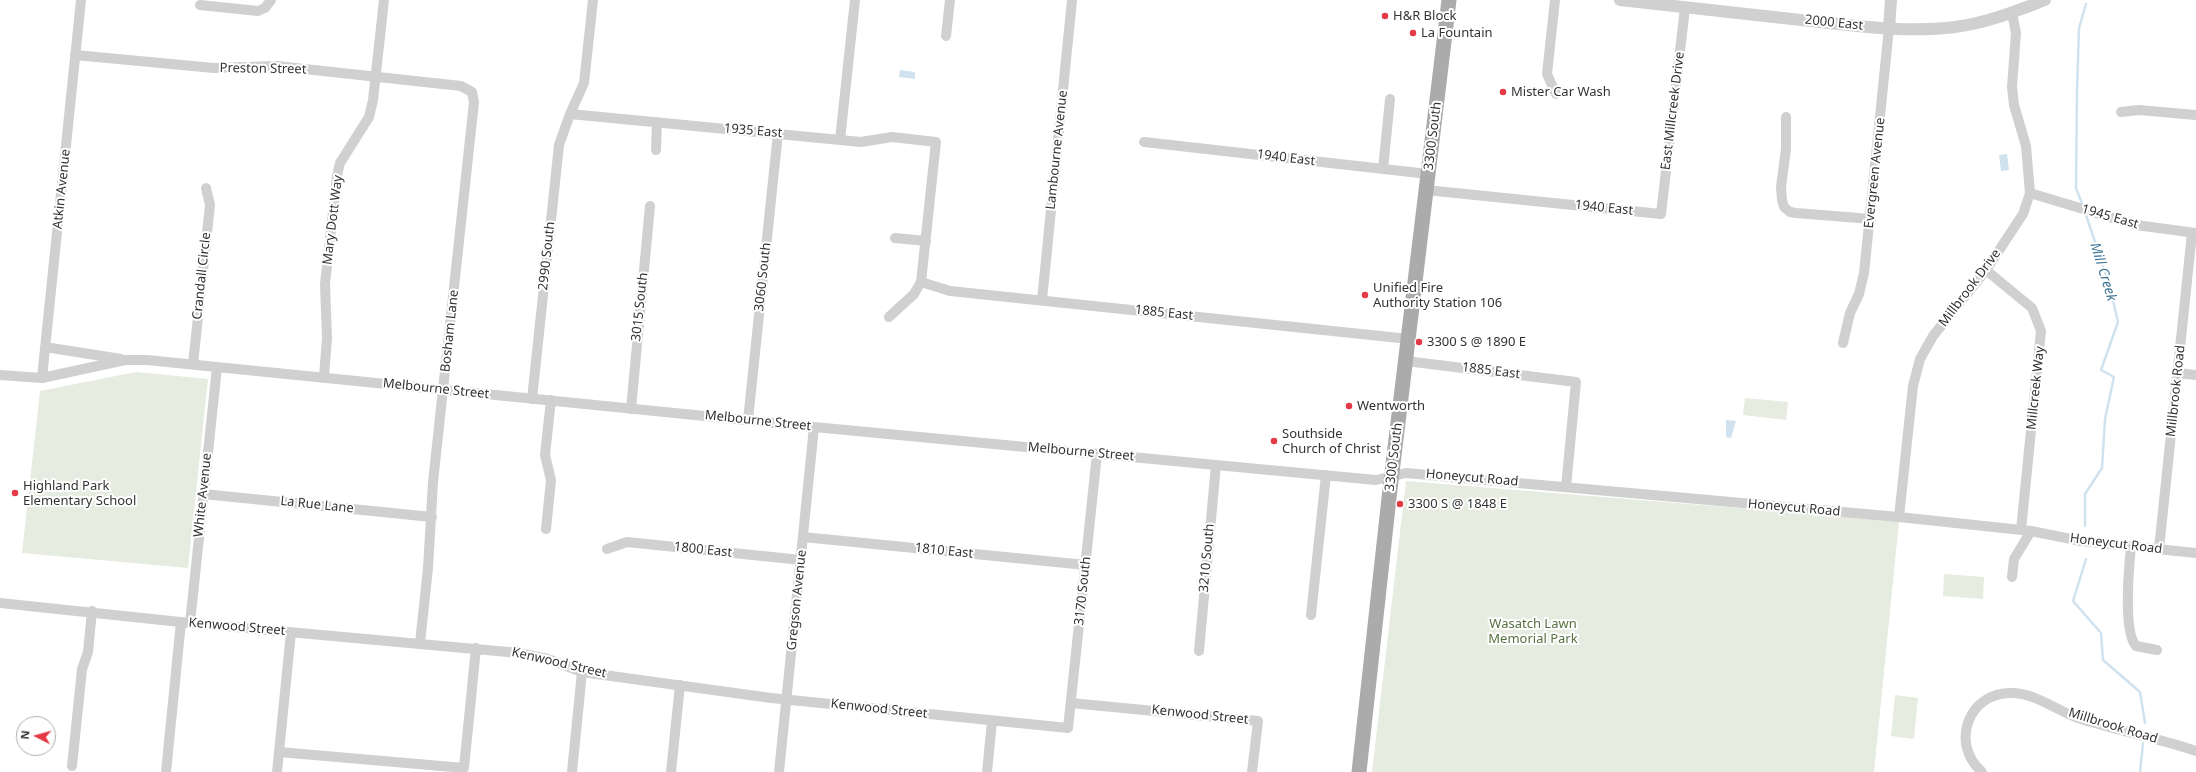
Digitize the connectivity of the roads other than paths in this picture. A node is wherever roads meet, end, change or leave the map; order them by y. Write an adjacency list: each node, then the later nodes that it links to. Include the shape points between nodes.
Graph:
1 (82, 0): 18 (street, Atkin Avenue)
2 (384, 0): 19 (street, Mary Dott Way)
3 (593, 0): 24 (street, 2990 South, via 584,83)
4 (855, 0): 29 (street)
5 (950, 0): 17 (street)
6 (1072, 0): 45 (street, Lambourne Avenue)
7 (1449, 0): 33 (main road, 3300 South)
8 (1555, 0): 21 (street, via 1547,74)
9 (1620, 0): 14 (street, 2000 East)
10 (1891, 0): 16 (street, Evergreen Avenue)
11 (2045, 0): 15 (street, 2000 East)
12 (268, 4): 13 (street, via 250,11)
13 (200, 5)
14 (1685, 8): 16 (street, 2000 East); 38 (street, East Millcreek Drive)
15 (2012, 14): 16 (street, 2000 East, via 1956,27 1916,30); 36 (street, Millbrook Drive, via 2016,33 2012,87 2026,146)
16 (1889, 28): 39 (street, Evergreen Avenue)
17 (946, 36)
18 (76, 55): 19 (street, Preston Street, via 214,68 277,66); 49 (street, Atkin Avenue)
19 (376, 77): 20 (street, Preston Street, via 461,86); 57 (street, Mary Dott Way, via 369,118 340,163 337,176 325,284 327,338)
20 (472, 92): 59 (street, Bosham Lane, via 474,102)
21 (1556, 94)
22 (1390, 99): 32 (street)
23 (2121, 112): 25 (street, via 2139,110)
24 (570, 114): 27 (street, 1935 East); 60 (street, 2990 South, via 559,145)
25 (2196, 115)
26 (1786, 117): 39 (street, via 1786,149 1781,187 1784,207 1790,212)
27 (657, 122): 28 (street, 1935 East); 31 (street)
28 (778, 133): 29 (street, 1935 East); 63 (street, 3060 South)
29 (840, 140): 42 (street, 1935 East, via 861,142 892,137 936,142)
30 (1144, 142): 32 (street, 1940 East)
31 (656, 150)
32 (1383, 169): 33 (street, 1940 East)
33 (1428, 174): 35 (main road, 3300 South)
34 (206, 188): 52 (street, Crandall Circle, via 210,205)
35 (1426, 190): 38 (street, 1940 East); 47 (main road, 3300 South)
36 (2030, 193): 40 (street, 1945 East, via 2136,225); 43 (street, Millbrook Drive, via 2023,214)
37 (650, 206): 62 (street, 3015 South)
38 (1661, 214)
39 (1871, 219): 48 (street, Evergreen Avenue, via 1862,286 1852,306)
40 (2194, 233): 54 (street, Millbrook Road)
41 (895, 238): 42 (street)
42 (926, 241): 44 (street)
43 (1986, 270): 72 (street, Millbrook Drive, via 1933,336 1920,359 1913,386); 74 (street, Millcreek Way, via 2032,308 2041,331)
44 (921, 282): 45 (street, 1885 East, via 950,291); 46 (street, via 914,294)
45 (1042, 300): 47 (street, 1885 East)
46 (889, 317)
47 (1409, 339): 51 (main road, 3300 South)
48 (1843, 343)
49 (45, 348): 50 (street, Melbourne Street); 58 (street, Atkin Avenue)
50 (125, 360): 52 (street, Melbourne Street); 58 (street, Melbourne Street)
51 (1406, 361): 68 (main road, 3300 South); 69 (street, 1885 East, via 1576,382)
52 (193, 364): 53 (street, Melbourne Street)
53 (216, 367): 57 (street, Melbourne Street); 70 (street, White Avenue)
54 (2178, 373): 55 (street); 77 (street, Millbrook Road)
55 (2196, 375)
56 (0, 376): 58 (street, Melbourne Street)
57 (324, 377): 59 (street, Melbourne Street)
58 (42, 378)
59 (442, 389): 60 (street, Melbourne Street); 71 (street, Bosham Lane)
60 (532, 398): 61 (street, Melbourne Street)
61 (551, 400): 62 (street, Melbourne Street); 73 (street, via 545,455 551,480)
62 (631, 409): 63 (street, Melbourne Street)
63 (748, 420): 64 (street, Melbourne Street)
64 (814, 427): 65 (street, Melbourne Street); 75 (street, Gregson Avenue)
65 (1097, 454): 66 (street, Melbourne Street); 81 (street, 3170 South)
66 (1216, 465): 67 (street, Melbourne Street); 91 (street, 3210 South)
67 (1326, 475): 68 (street, Melbourne Street, via 1376,480); 85 (street)
68 (1392, 476): 69 (street, Honeycut Road, via 1406,473); 108 (main road, 3300 South)
69 (1566, 486): 72 (street, Honeycut Road)
70 (203, 494): 71 (street, La Rue Lane); 86 (street, White Avenue)
71 (432, 517): 88 (street, Bosham Lane)
72 (1899, 517): 74 (street, Honeycut Road)
73 (546, 529)
74 (2026, 530): 76 (street, Honeycut Road, via 2081,541); 82 (street, via 2014,558)
75 (803, 537): 80 (street, Gregson Avenue); 81 (street, 1810 East)
76 (2131, 546): 77 (street, Honeycut Road); 90 (street, via 2128,591 2131,639 2136,646)
77 (2159, 549): 79 (street, Honeycut Road)
78 (607, 550): 80 (street, 1800 East, via 627,542)
79 (2196, 553)
80 (801, 560): 94 (street, Gregson Avenue)
81 (1086, 565): 95 (street, 3170 South)
82 (2012, 577)
83 (0, 603): 84 (street, Kenwood Street)
84 (92, 611): 86 (street, Kenwood Street); 100 (street, via 87,654 82,669)
85 (1311, 615)
86 (185, 622): 87 (street, Kenwood Street); 101 (street, White Avenue)
87 (291, 632): 88 (street, Kenwood Street); 99 (street)
88 (420, 643): 89 (street, Kenwood Street)
89 (476, 648): 92 (street, Kenwood Street, via 535,655); 99 (street, via 464,768)
90 (2157, 650)
91 (1199, 651)
92 (582, 672): 93 (street, Kenwood Street); 103 (street)
93 (680, 685): 94 (street, Kenwood Street); 104 (street)
94 (786, 699): 96 (street, Kenwood Street); 105 (street, Gregson Avenue)
95 (1071, 703): 97 (street, 3170 South); 107 (street, Kenwood Street, via 1258,721)
96 (992, 721): 97 (street, Kenwood Street); 106 (street)
97 (1068, 728)
98 (2196, 751): 109 (street, Millbrook Road, via 2080,719 2033,697 2014,693 1991,697 1979,704 1969,718 1965,732 1966,747 1972,762)
99 (279, 752): 102 (street)
100 (72, 766)
101 (166, 772)
102 (277, 772)
103 (572, 772)
104 (672, 772)
105 (779, 772)
106 (987, 772)
107 (1252, 772)
108 (1359, 772)
109 (1982, 772)

